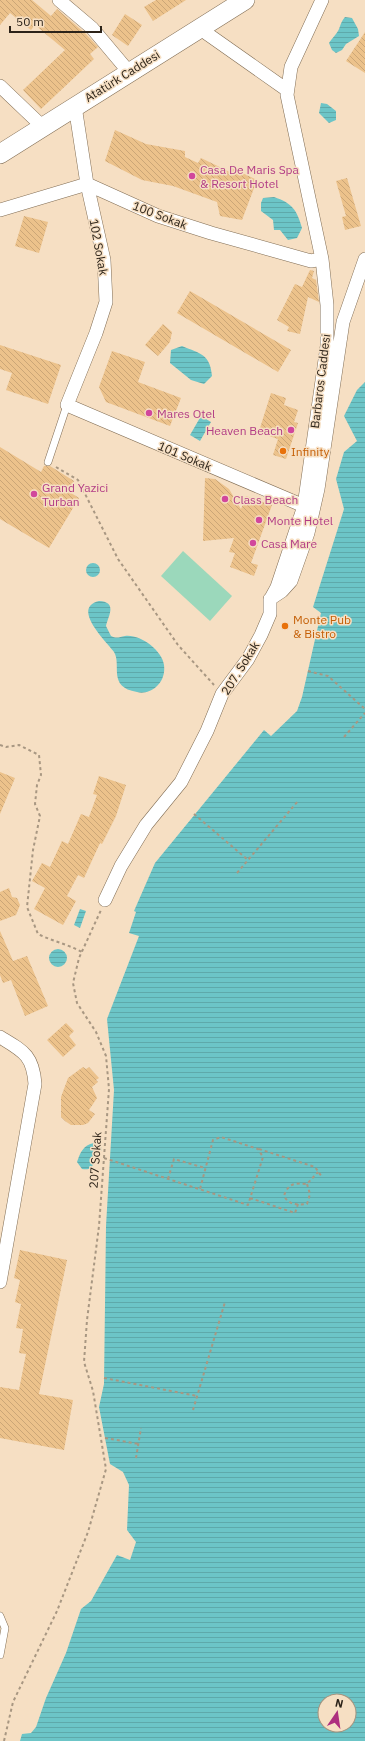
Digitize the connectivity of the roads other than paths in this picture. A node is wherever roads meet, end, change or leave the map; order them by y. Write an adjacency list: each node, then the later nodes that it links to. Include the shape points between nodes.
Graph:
1 (59, 0): 5 (street, via 92,28)
2 (322, 0): 7 (street, Barbaros Caddesi, via 291,67)
3 (238, 2): 4 (street, Atatürk Caddesi)
4 (199, 28): 5 (street, Atatürk Caddesi); 7 (street)
5 (129, 72): 8 (street, Atatürk Caddesi)
6 (0, 86): 9 (street)
7 (287, 90): 14 (street, Barbaros Caddesi)
8 (75, 106): 9 (street, Atatürk Caddesi); 11 (street, 102 Sokak)
9 (43, 127): 10 (street, Atatürk Caddesi)
10 (0, 154)
11 (87, 184): 12 (street); 14 (street, 100 Sokak, via 158,216 310,261); 15 (street, 102 Sokak, via 104,260 106,302)
12 (0, 210)
13 (365, 258): 18 (street, via 343,322 318,489 308,533 291,581)
14 (322, 260): 17 (street, Barbaros Caddesi, via 327,305 327,346)
15 (67, 405): 16 (lane); 17 (street, 101 Sokak)
16 (48, 462)
17 (304, 506): 18 (street, Barbaros Caddesi, via 277,587)
18 (270, 599): 19 (street, 207. Sokak, via 270,614 261,635 248,659 222,694 207,731 181,782 146,825 121,866)
19 (105, 900)
20 (0, 1037): 21 (street, via 24,1052 34,1068 36,1084)
21 (0, 1282)
22 (0, 1616): 23 (lane, via 5,1628)
23 (0, 1656)

